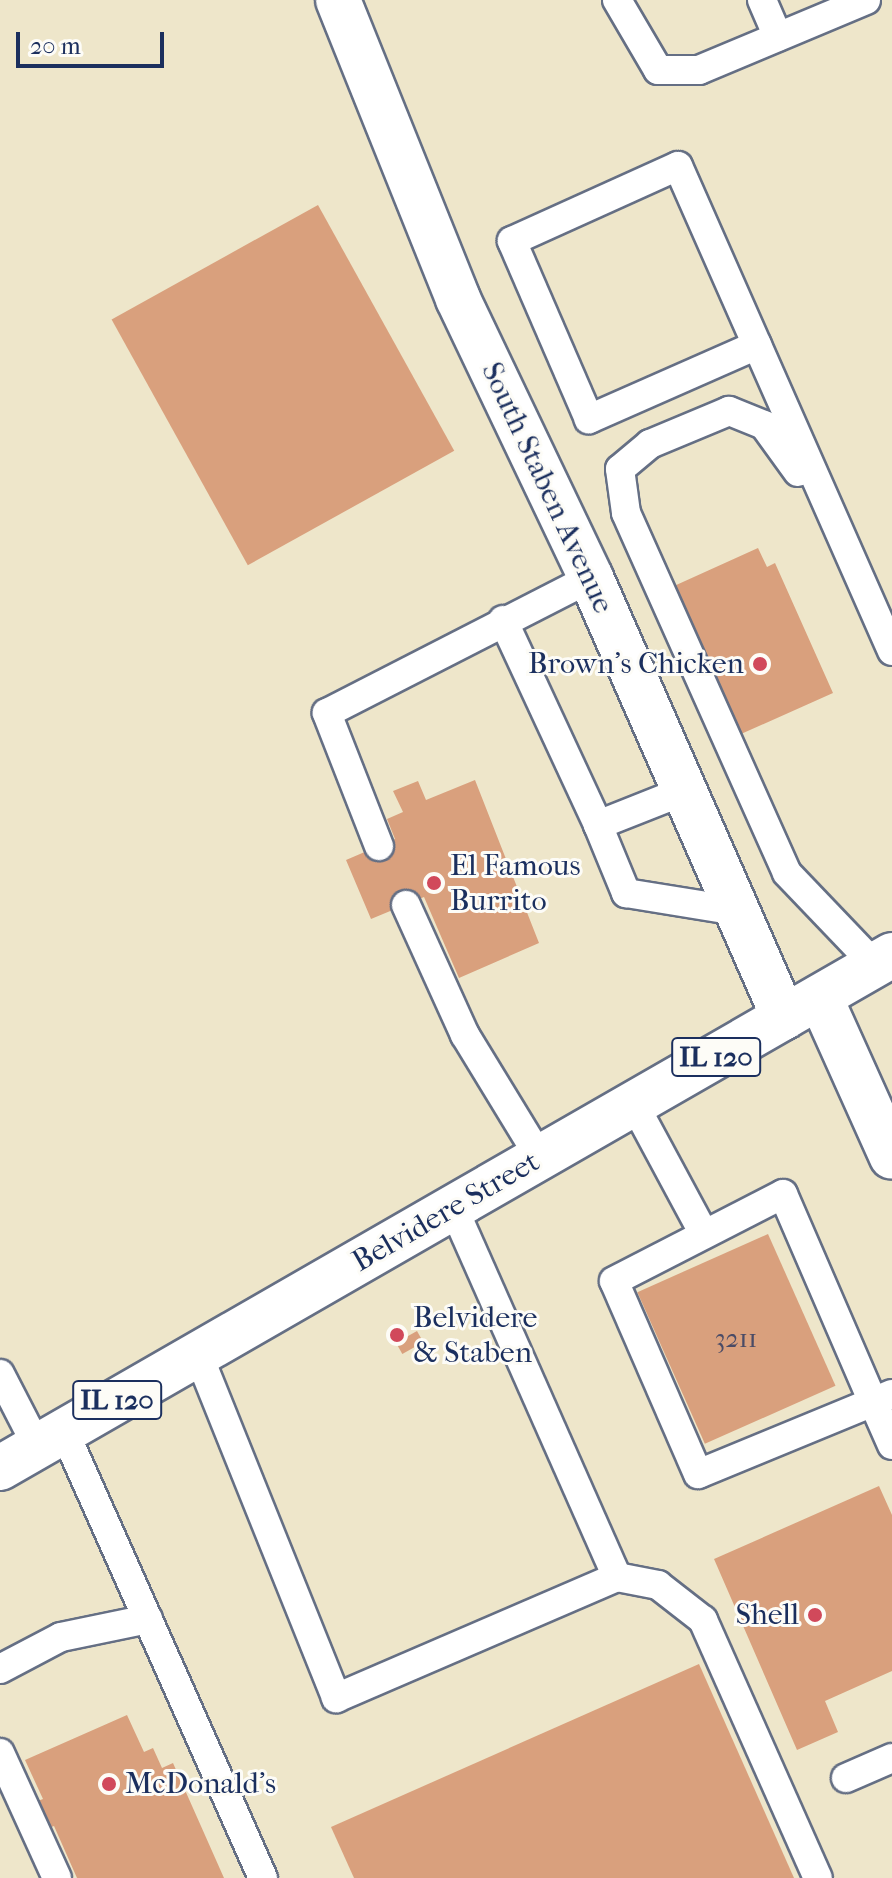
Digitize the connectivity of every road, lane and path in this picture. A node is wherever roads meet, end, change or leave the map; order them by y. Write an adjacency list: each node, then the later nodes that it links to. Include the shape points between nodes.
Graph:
1 (338, 0): 8 (street, South Staben Avenue, via 458,299)
2 (617, 0): 5 (lane, via 658,70 699,70)
3 (762, 0): 5 (lane)
4 (866, 0): 5 (lane)
5 (778, 37)
6 (757, 345): 6 (lane, via 678,166 512,241 589,419); 7 (lane)
7 (853, 564): 10 (lane); 16 (lane, via 829,546 793,459 764,425 729,411 650,444 620,469 626,513 787,873)
8 (591, 578): 9 (lane); 11 (street, South Staben Avenue)
9 (503, 620): 12 (lane); 13 (lane, via 327,713)
10 (892, 651)
11 (684, 791): 12 (lane); 15 (street, South Staben Avenue)
12 (598, 825): 15 (lane, via 626,893)
13 (379, 846)
14 (406, 905): 20 (lane, via 465,1035)
15 (737, 911): 17 (street, South Staben Avenue)
16 (884, 960): 17 (street, Belvidere Street / IL 120)
17 (802, 1007): 18 (street, Belvidere Street / IL 120); 19 (street, South Staben Avenue)
18 (634, 1104): 20 (street, Belvidere Street / IL 120); 22 (lane)
19 (892, 1157)
20 (540, 1158): 21 (street, Belvidere Street / IL 120)
21 (453, 1207): 23 (street, Belvidere Street / IL 120); 29 (lane)
22 (703, 1232): 25 (lane, via 783,1194); 25 (lane, via 614,1281 698,1474)
23 (198, 1354): 26 (street, Belvidere Street / IL 120); 29 (lane, via 336,1698)
24 (0, 1374): 26 (lane)
25 (883, 1398): 27 (lane)
26 (50, 1438): 28 (street, Belvidere Street / IL 120); 30 (lane)
27 (892, 1445)
28 (0, 1468)
29 (617, 1577): 37 (lane, via 658,1585 703,1620)
30 (148, 1619): 31 (lane, via 61,1637); 36 (lane)
31 (0, 1669)
32 (0, 1753): 35 (lane)
33 (892, 1758): 34 (lane)
34 (846, 1778)
35 (57, 1878)
36 (263, 1878)
37 (818, 1878)

